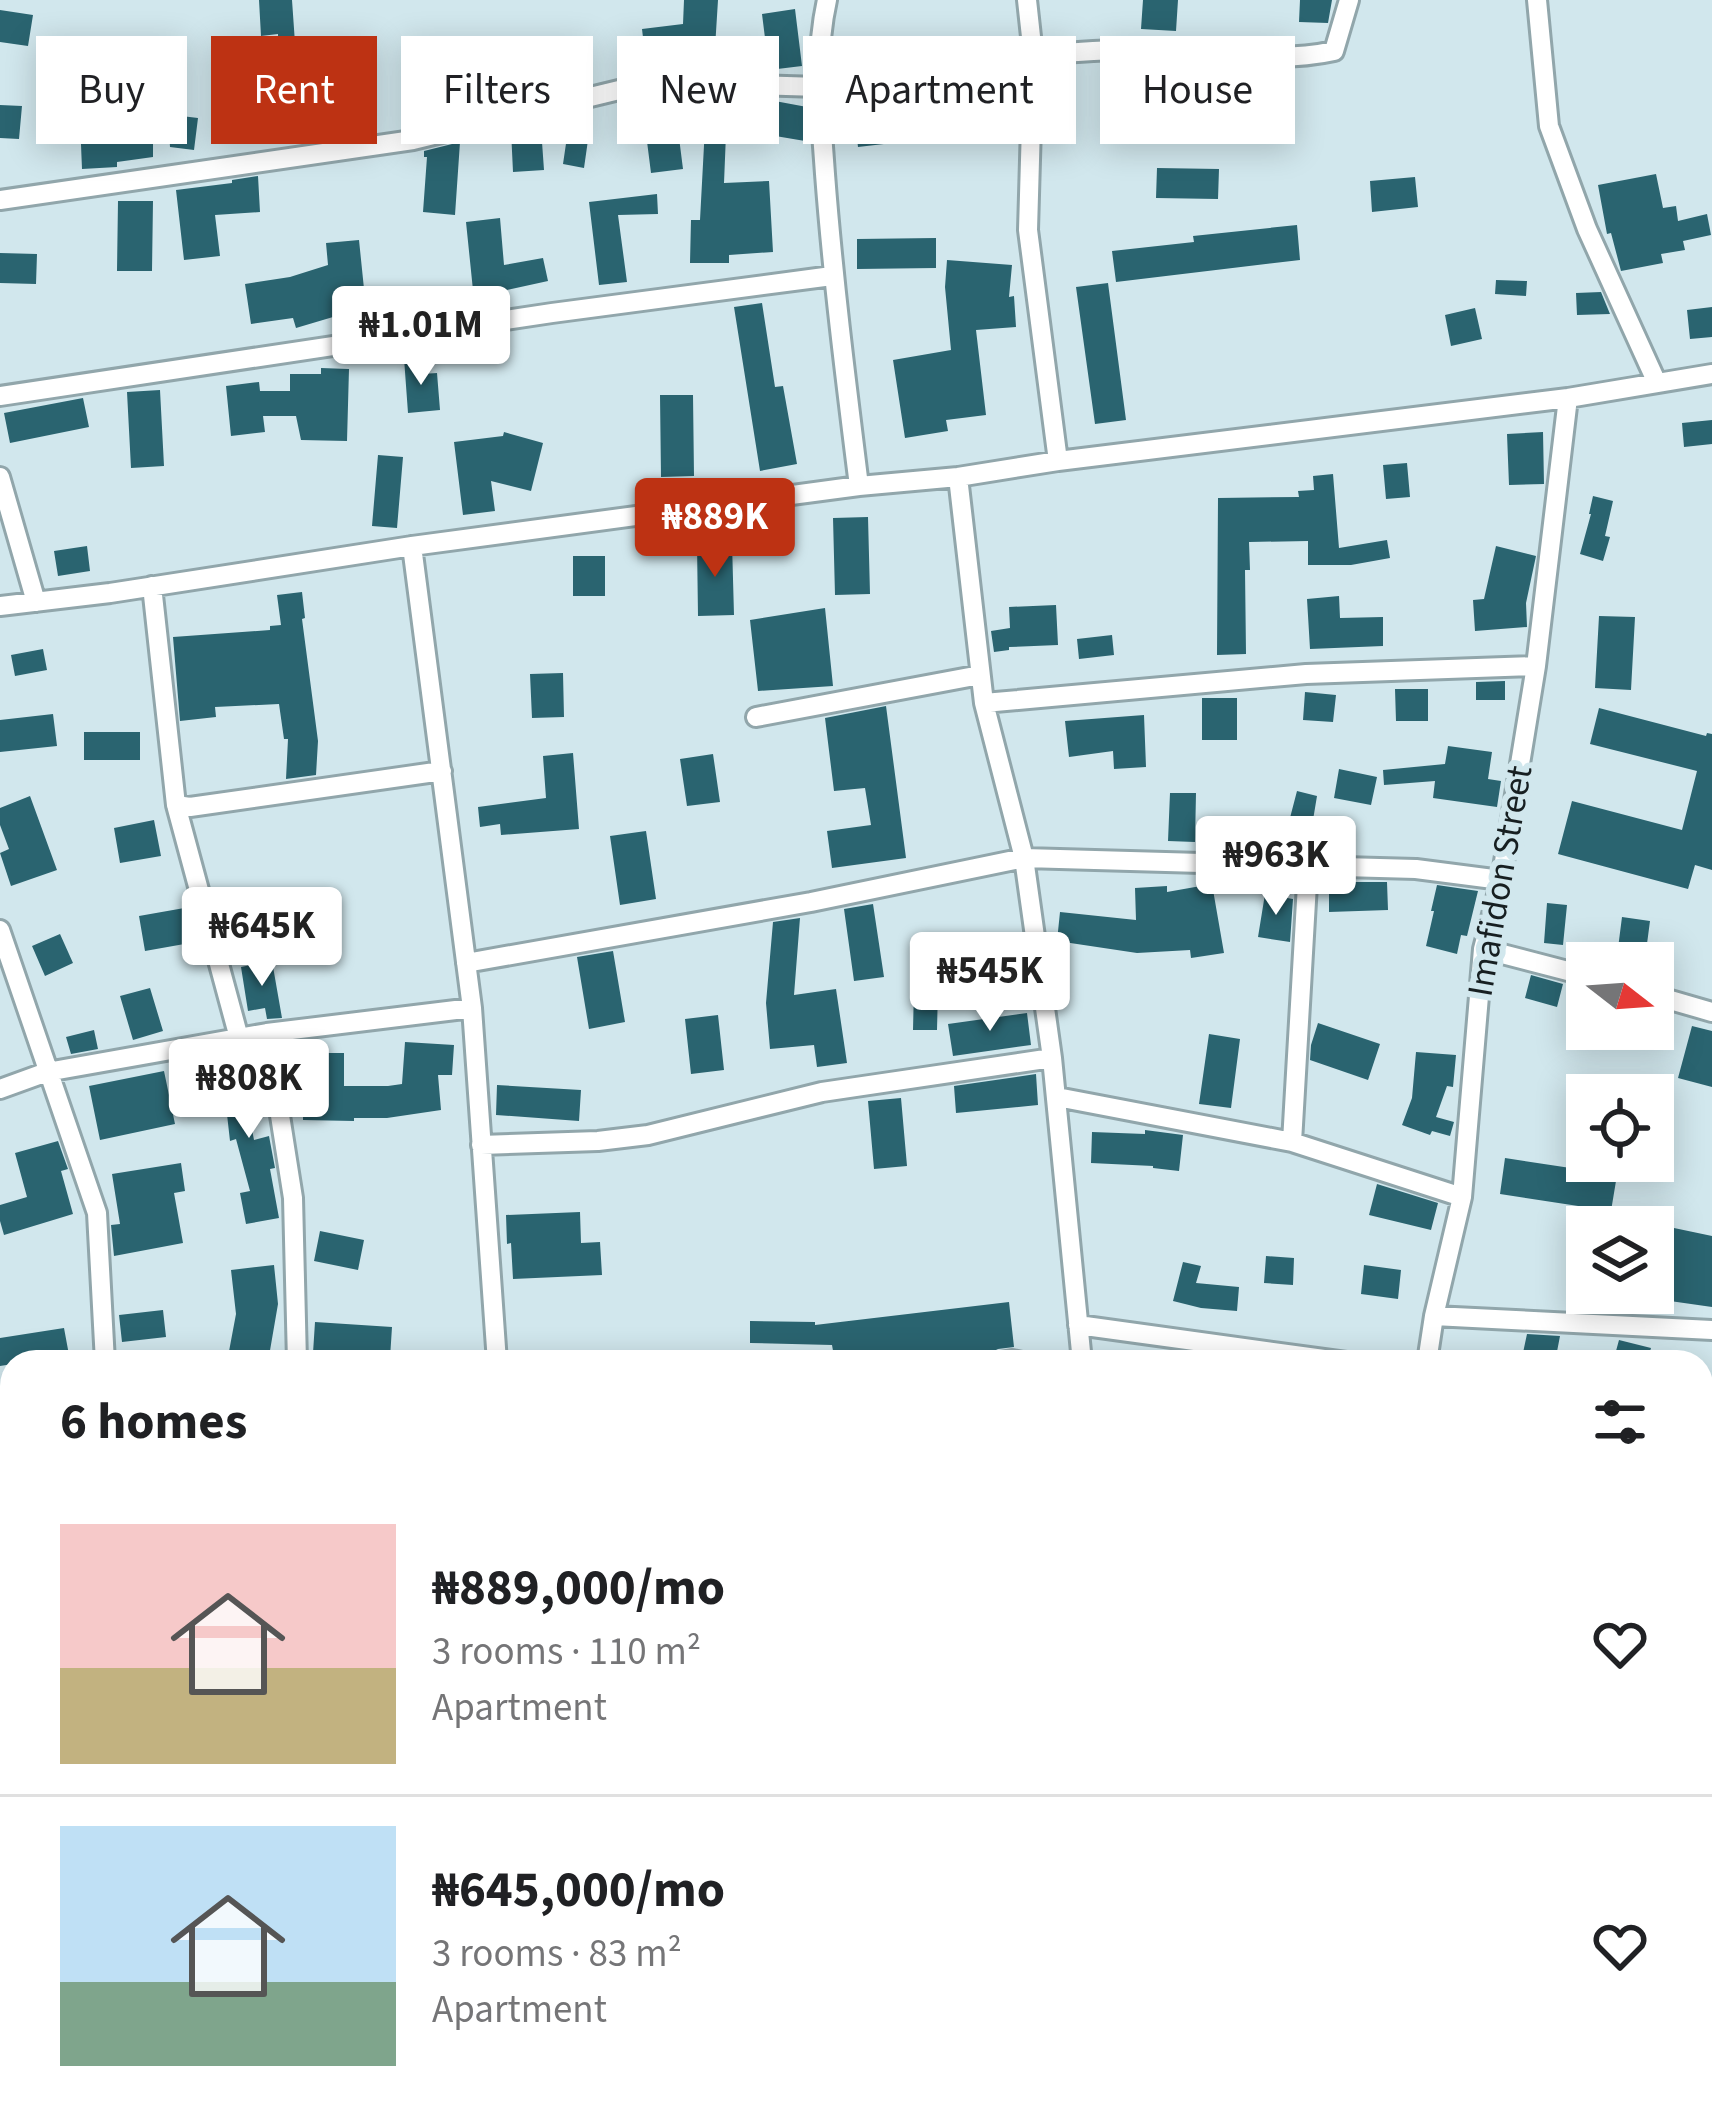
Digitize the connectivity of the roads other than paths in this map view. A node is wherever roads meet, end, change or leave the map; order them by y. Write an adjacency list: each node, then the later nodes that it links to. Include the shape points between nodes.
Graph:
1 (827, 0): 5 (street)
2 (1027, 0): 6 (street)
3 (1349, 0): 7 (street, via 1334,51 1310,56)
4 (1537, 0): 14 (street, via 1549,126)
5 (820, 36)
6 (1031, 36)
7 (1076, 53)
8 (803, 87): 11 (street, via 652,82 413,140)
9 (823, 144): 12 (street)
10 (1030, 144): 17 (street, via 1028,230)
11 (0, 200)
12 (832, 275): 15 (street); 20 (street)
13 (1712, 374): 14 (street)
14 (1657, 383): 16 (street)
15 (0, 396)
16 (1568, 398): 17 (street); 25 (street, Imafidon Street)
17 (1058, 461): 19 (street)
18 (0, 477): 23 (street)
19 (958, 477): 20 (street); 26 (street)
20 (860, 486): 21 (street)
21 (412, 546): 22 (street); 29 (street)
22 (152, 586): 23 (street); 30 (street)
23 (36, 602): 24 (street)
24 (0, 606)
25 (1536, 666): 27 (street, via 1306,674); 33 (street, Imafidon Street)
26 (980, 675): 27 (street); 28 (street)
27 (984, 703): 31 (street)
28 (756, 717)
29 (442, 771): 30 (street); 36 (street)
30 (176, 805): 42 (street)
31 (1024, 858): 32 (street); 36 (street); 43 (street)
32 (1308, 867): 33 (street); 47 (street)
33 (1501, 880): 35 (street, Imafidon Street)
34 (0, 930): 44 (street)
35 (1483, 949): 37 (street); 49 (street, Imafidon Street)
36 (466, 963): 39 (street)
37 (1566, 971)
38 (1674, 1001): 40 (street)
39 (472, 1008): 41 (street); 48 (street)
40 (1712, 1012)
41 (267, 1033): 42 (street); 54 (street, via 293,1198)
42 (239, 1038): 44 (street)
43 (1052, 1058): 46 (street); 48 (street, via 823,1092 648,1135)
44 (47, 1072): 45 (street); 53 (street, via 98,1213)
45 (0, 1089)
46 (1057, 1097): 47 (street); 51 (street)
47 (1292, 1142): 49 (street)
48 (481, 1145): 55 (street)
49 (1462, 1197): 50 (street, Imafidon Street)
50 (1434, 1316): 52 (street); 58 (street, Imafidon Street)
51 (1078, 1325): 56 (street); 57 (street)
52 (1712, 1330)
53 (104, 1350)
54 (297, 1350)
55 (495, 1350)
56 (1081, 1350)
57 (1259, 1350)
58 (1429, 1350)

